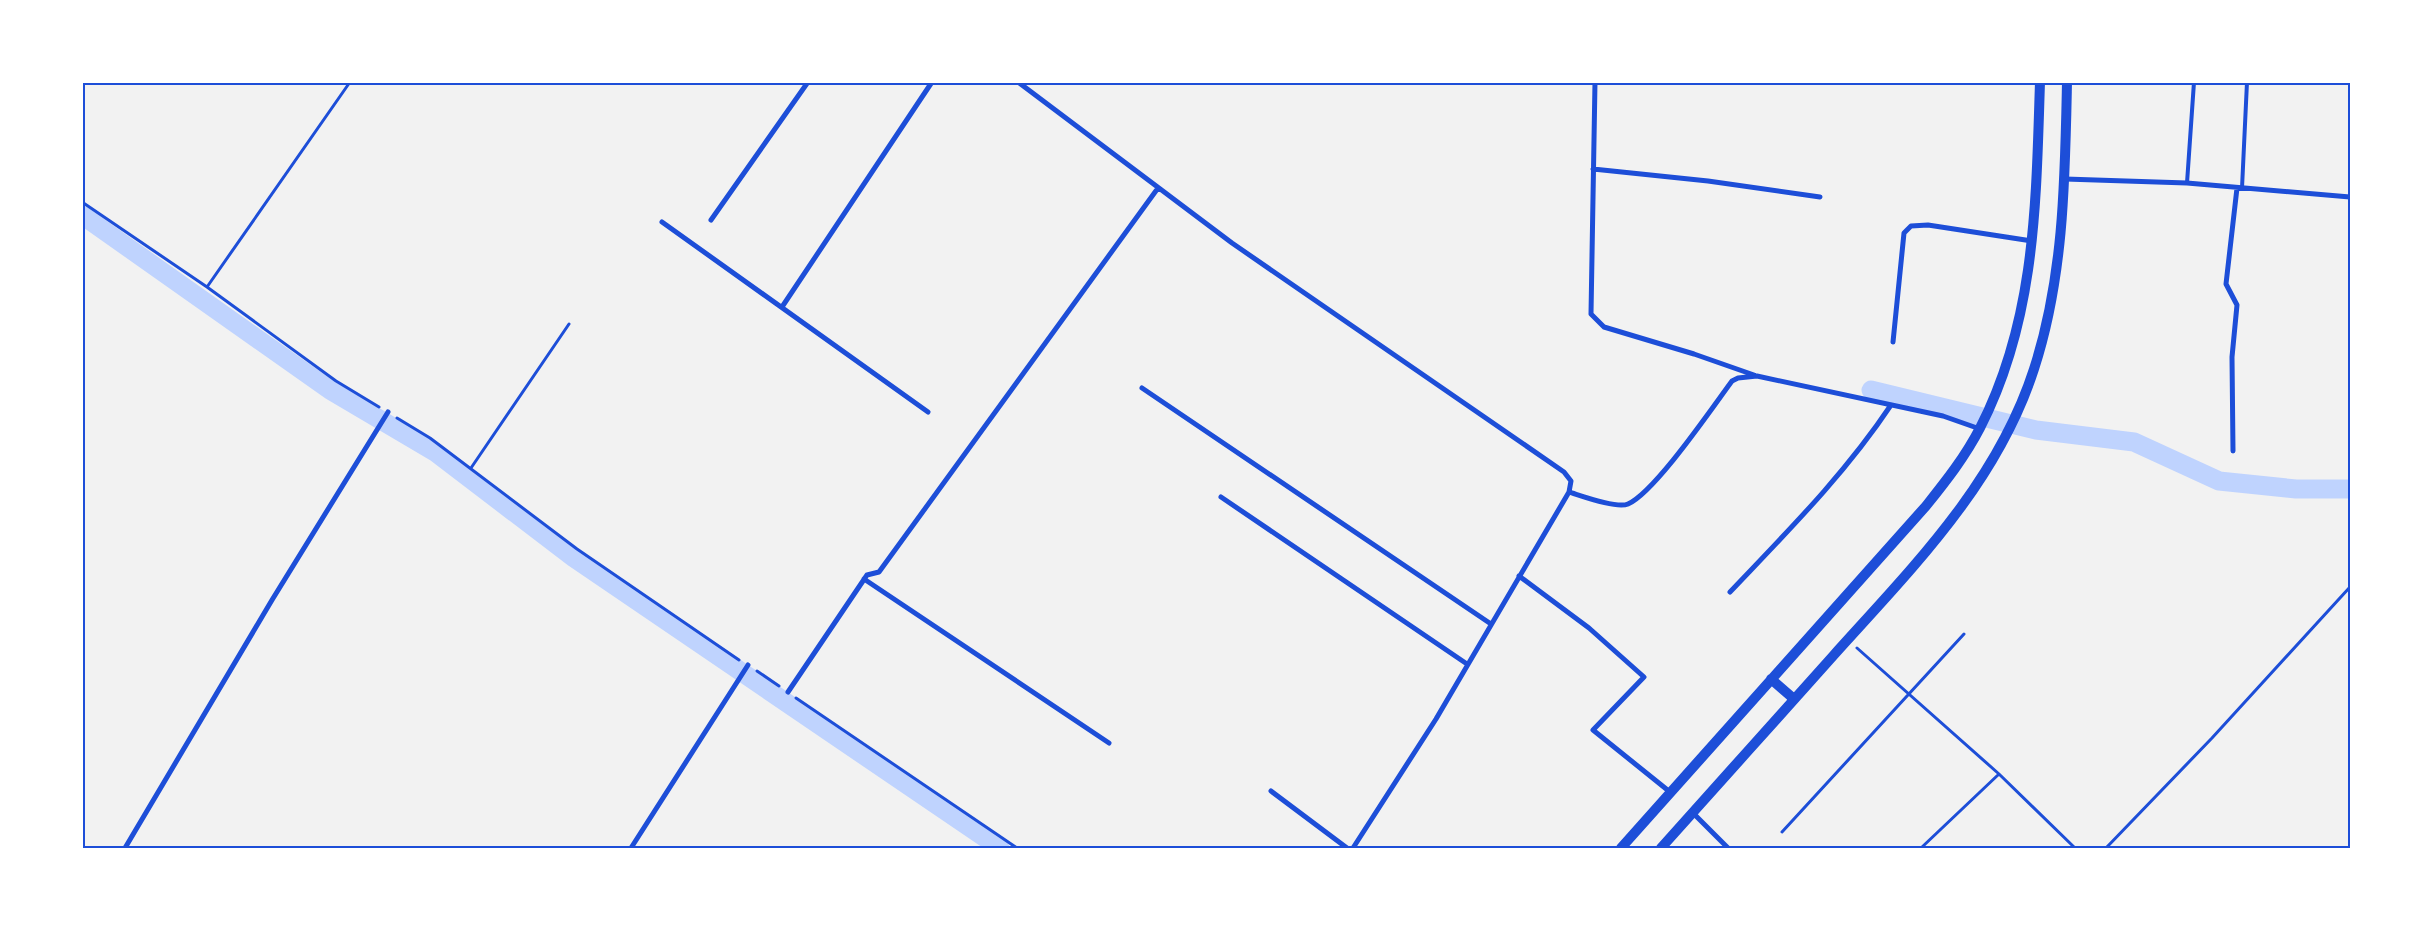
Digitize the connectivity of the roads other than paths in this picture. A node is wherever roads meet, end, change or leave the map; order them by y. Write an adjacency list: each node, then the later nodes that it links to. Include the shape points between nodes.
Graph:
1 (808, 82): 16 (street)
2 (932, 82): 19 (street)
3 (1018, 82): 12 (street)
4 (1595, 82): 9 (street)
5 (2040, 82): 18 (main road)
6 (2067, 82): 10 (main road)
7 (2194, 82): 11 (lane)
8 (2247, 82): 13 (lane)
9 (1593, 169): 14 (street, via 1708,180); 21 (street, via 1591,314 1604,327)
10 (2065, 179): 11 (street); 38 (main road, via 2058,262 2046,323 2034,369 1992,463 1943,532)
11 (2187, 183): 13 (street)
12 (1158, 188): 28 (street, via 1232,244 1564,472 1571,481); 31 (street, via 880,572)
13 (2240, 188): 15 (street); 27 (street, via 2226,284 2237,305 2232,357)
14 (1820, 197)
15 (2350, 197)
16 (711, 220)
17 (662, 222): 19 (street)
18 (2033, 241): 20 (street, via 1928,224 1911,226 1904,233); 26 (main road, via 2009,361)
19 (782, 307): 25 (street)
20 (1893, 342)
21 (1757, 376): 23 (street); 28 (street, via 1732,381 1664,470 1627,505)
22 (1142, 388): 33 (street)
23 (1891, 405): 26 (street, via 1943,416); 32 (street, via 1835,480)
24 (388, 412): 43 (street)
25 (928, 412)
26 (1980, 429): 36 (main road, via 1926,506)
27 (2233, 451)
28 (1569, 492): 30 (street)
29 (1221, 497): 34 (street)
30 (1519, 576): 33 (street); 41 (street, via 1589,628 1644,677 1593,730)
31 (864, 579): 37 (street); 39 (street)
32 (1730, 592)
33 (1490, 624): 34 (street)
34 (1468, 664): 46 (street)
35 (746, 668): 44 (street)
36 (1771, 679): 38 (main road); 41 (main road)
37 (788, 692)
38 (1794, 699): 42 (main road)
39 (1108, 743)
40 (1271, 791): 45 (street)
41 (1670, 792): 47 (main road)
42 (1693, 813): 48 (main road); 49 (street)
43 (125, 848)
44 (631, 848)
45 (1347, 848)
46 (1353, 848)
47 (1621, 848)
48 (1661, 848)
49 (1728, 848)

